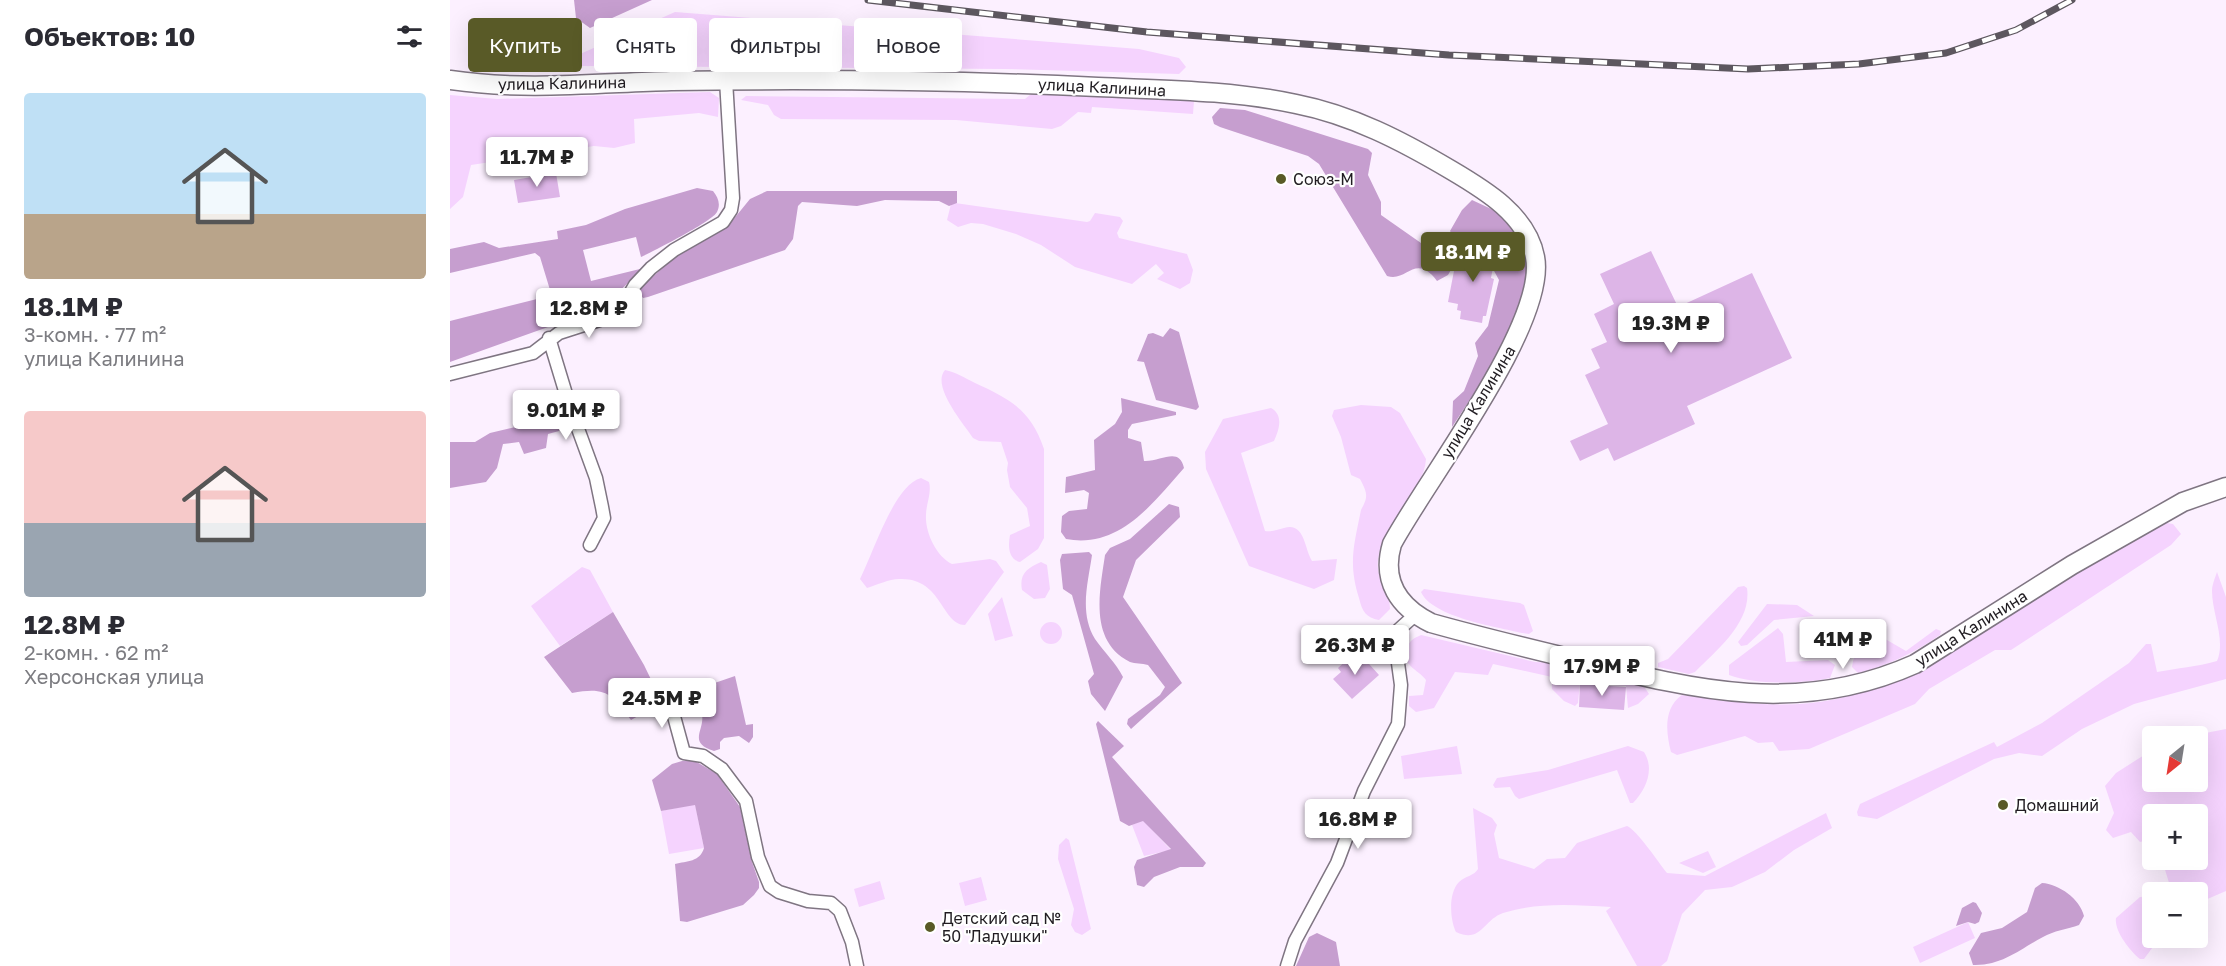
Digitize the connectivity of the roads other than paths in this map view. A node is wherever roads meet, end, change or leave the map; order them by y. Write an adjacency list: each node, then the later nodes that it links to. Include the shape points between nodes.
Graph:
1 (450, 80): 2 (main road, улица Калинина, via 534,85)
2 (726, 80): 3 (street, via 733,198 723,222 651,268 635,285 618,314); 7 (main road, улица Калинина, via 1021,83 1202,92 1298,104 1398,139 1506,207 1535,257 1532,291 1510,351 1392,544 1389,580)
3 (549, 339): 4 (street, via 533,353); 6 (street, via 596,478 602,507 604,518)
4 (450, 374)
5 (2226, 487): 7 (main road, улица Калинина, via 2183,502 2072,564 1915,664 1888,676 1835,690 1792,695 1740,694 1671,684 1478,636)
6 (590, 545)
7 (1414, 615): 11 (street, via 1394,634 1401,685 1398,724 1353,814 1337,863 1295,941)
8 (669, 698): 9 (street, via 684,753 704,756 722,769 746,801 758,857 770,886 836,907 843,916)
9 (855, 960): 10 (street)
10 (846, 966)
11 (1287, 966)

